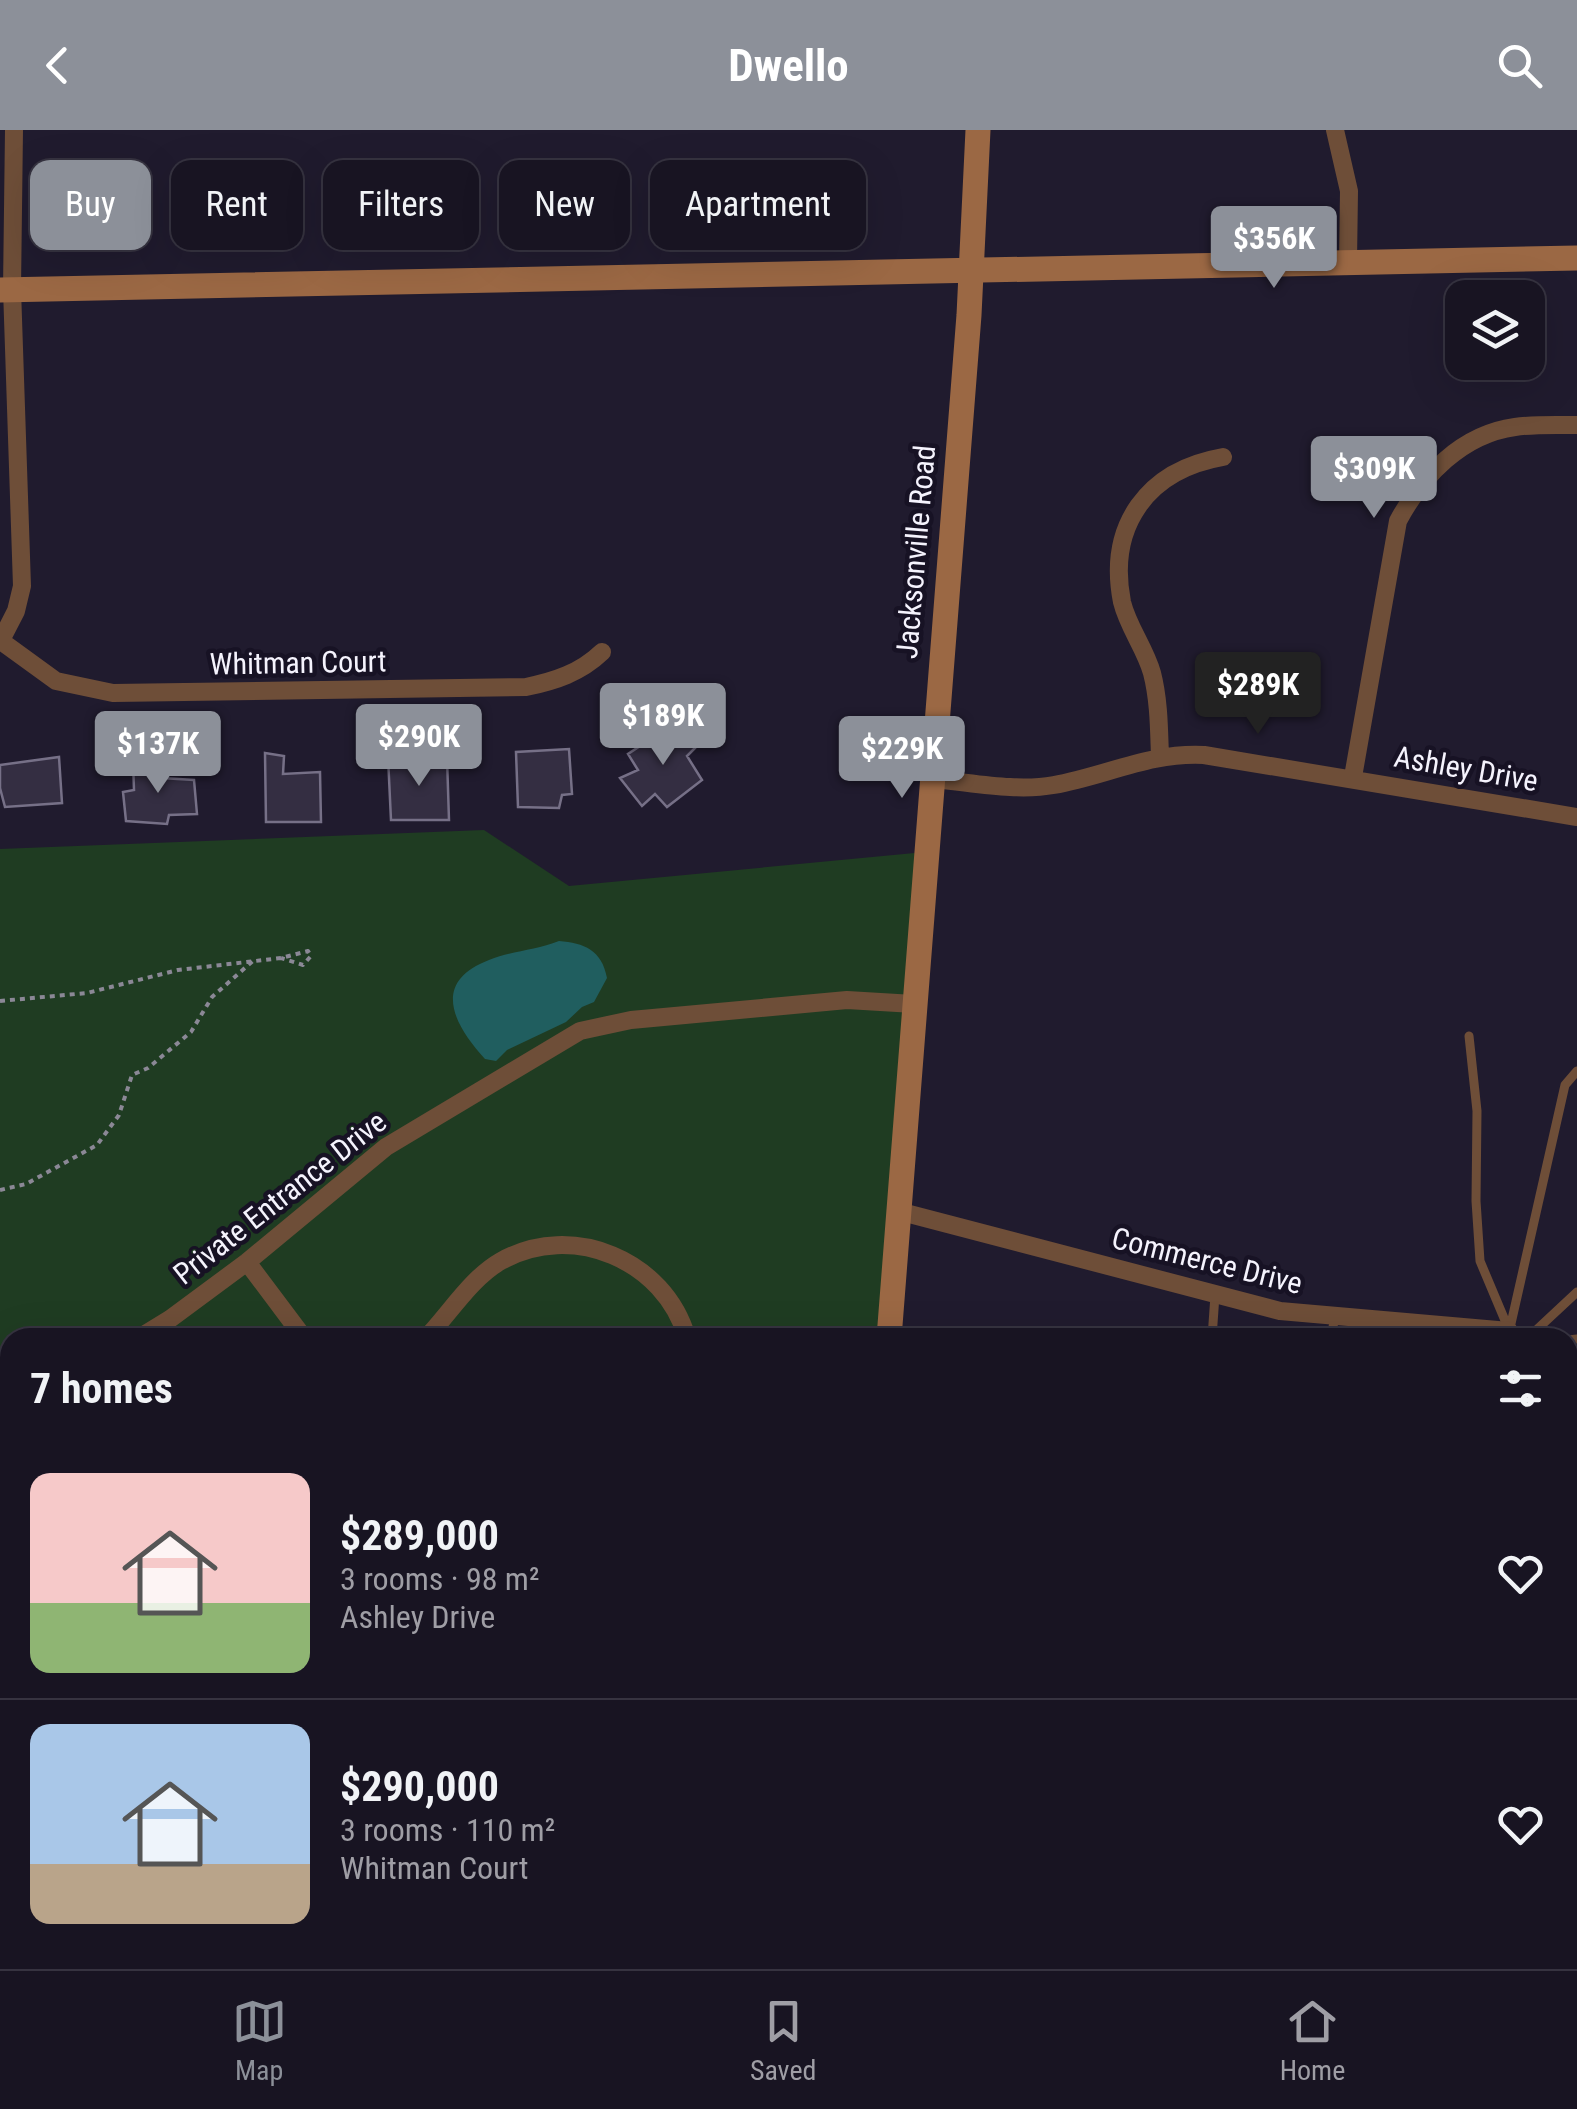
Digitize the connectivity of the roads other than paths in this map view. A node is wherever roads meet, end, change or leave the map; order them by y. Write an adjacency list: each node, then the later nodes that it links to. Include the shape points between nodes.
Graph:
1 (14, 130): 7 (street)
2 (978, 130): 6 (main road, Jacksonville Road)
3 (1335, 130): 5 (street, via 1349,191)
4 (1577, 258): 5 (main road)
5 (1348, 262): 6 (main road)
6 (971, 269): 7 (main road); 14 (main road, Jacksonville Road)
7 (6, 289): 10 (street, via 22,586)
8 (1577, 425): 13 (street, via 1516,426 1486,435 1430,473 1407,504 1398,521)
9 (1223, 457): 12 (street, via 1152,488 1120,546 1122,601 1157,695)
10 (0, 642): 11 (street, Whitman Court, via 56,681 113,693 526,687 569,676)
11 (602, 652)
12 (1160, 758): 13 (street, Ashley Drive, via 1228,756); 14 (street, Ashley Drive, via 1034,788)
13 (1353, 777): 15 (street, Ashley Drive)
14 (931, 779): 16 (main road, Jacksonville Road)
15 (1577, 817)
16 (914, 1004): 19 (main road, Jacksonville Road); 20 (street, Private Entrance Drive, via 847,1000 580,1030 376,1154)
17 (1470, 1036): 32 (lane, via 1480,1260)
18 (1577, 1071): 33 (lane, via 1561,1100)
19 (898, 1211): 22 (street, Commerce Drive); 28 (main road, Jacksonville Road)
20 (248, 1262): 24 (street, Private Entrance Drive); 25 (street)
21 (1577, 1292): 34 (lane)
22 (1215, 1294): 23 (street, Commerce Drive); 29 (lane)
23 (1335, 1316): 30 (lane); 31 (street, Commerce Drive)
24 (155, 1328)
25 (297, 1328)
26 (435, 1328): 27 (street, via 499,1262 560,1244 627,1261 666,1294)
27 (684, 1328)
28 (890, 1328)
29 (1213, 1328)
30 (1333, 1328)
31 (1452, 1328)
32 (1508, 1328)
33 (1511, 1328)
34 (1538, 1328)

